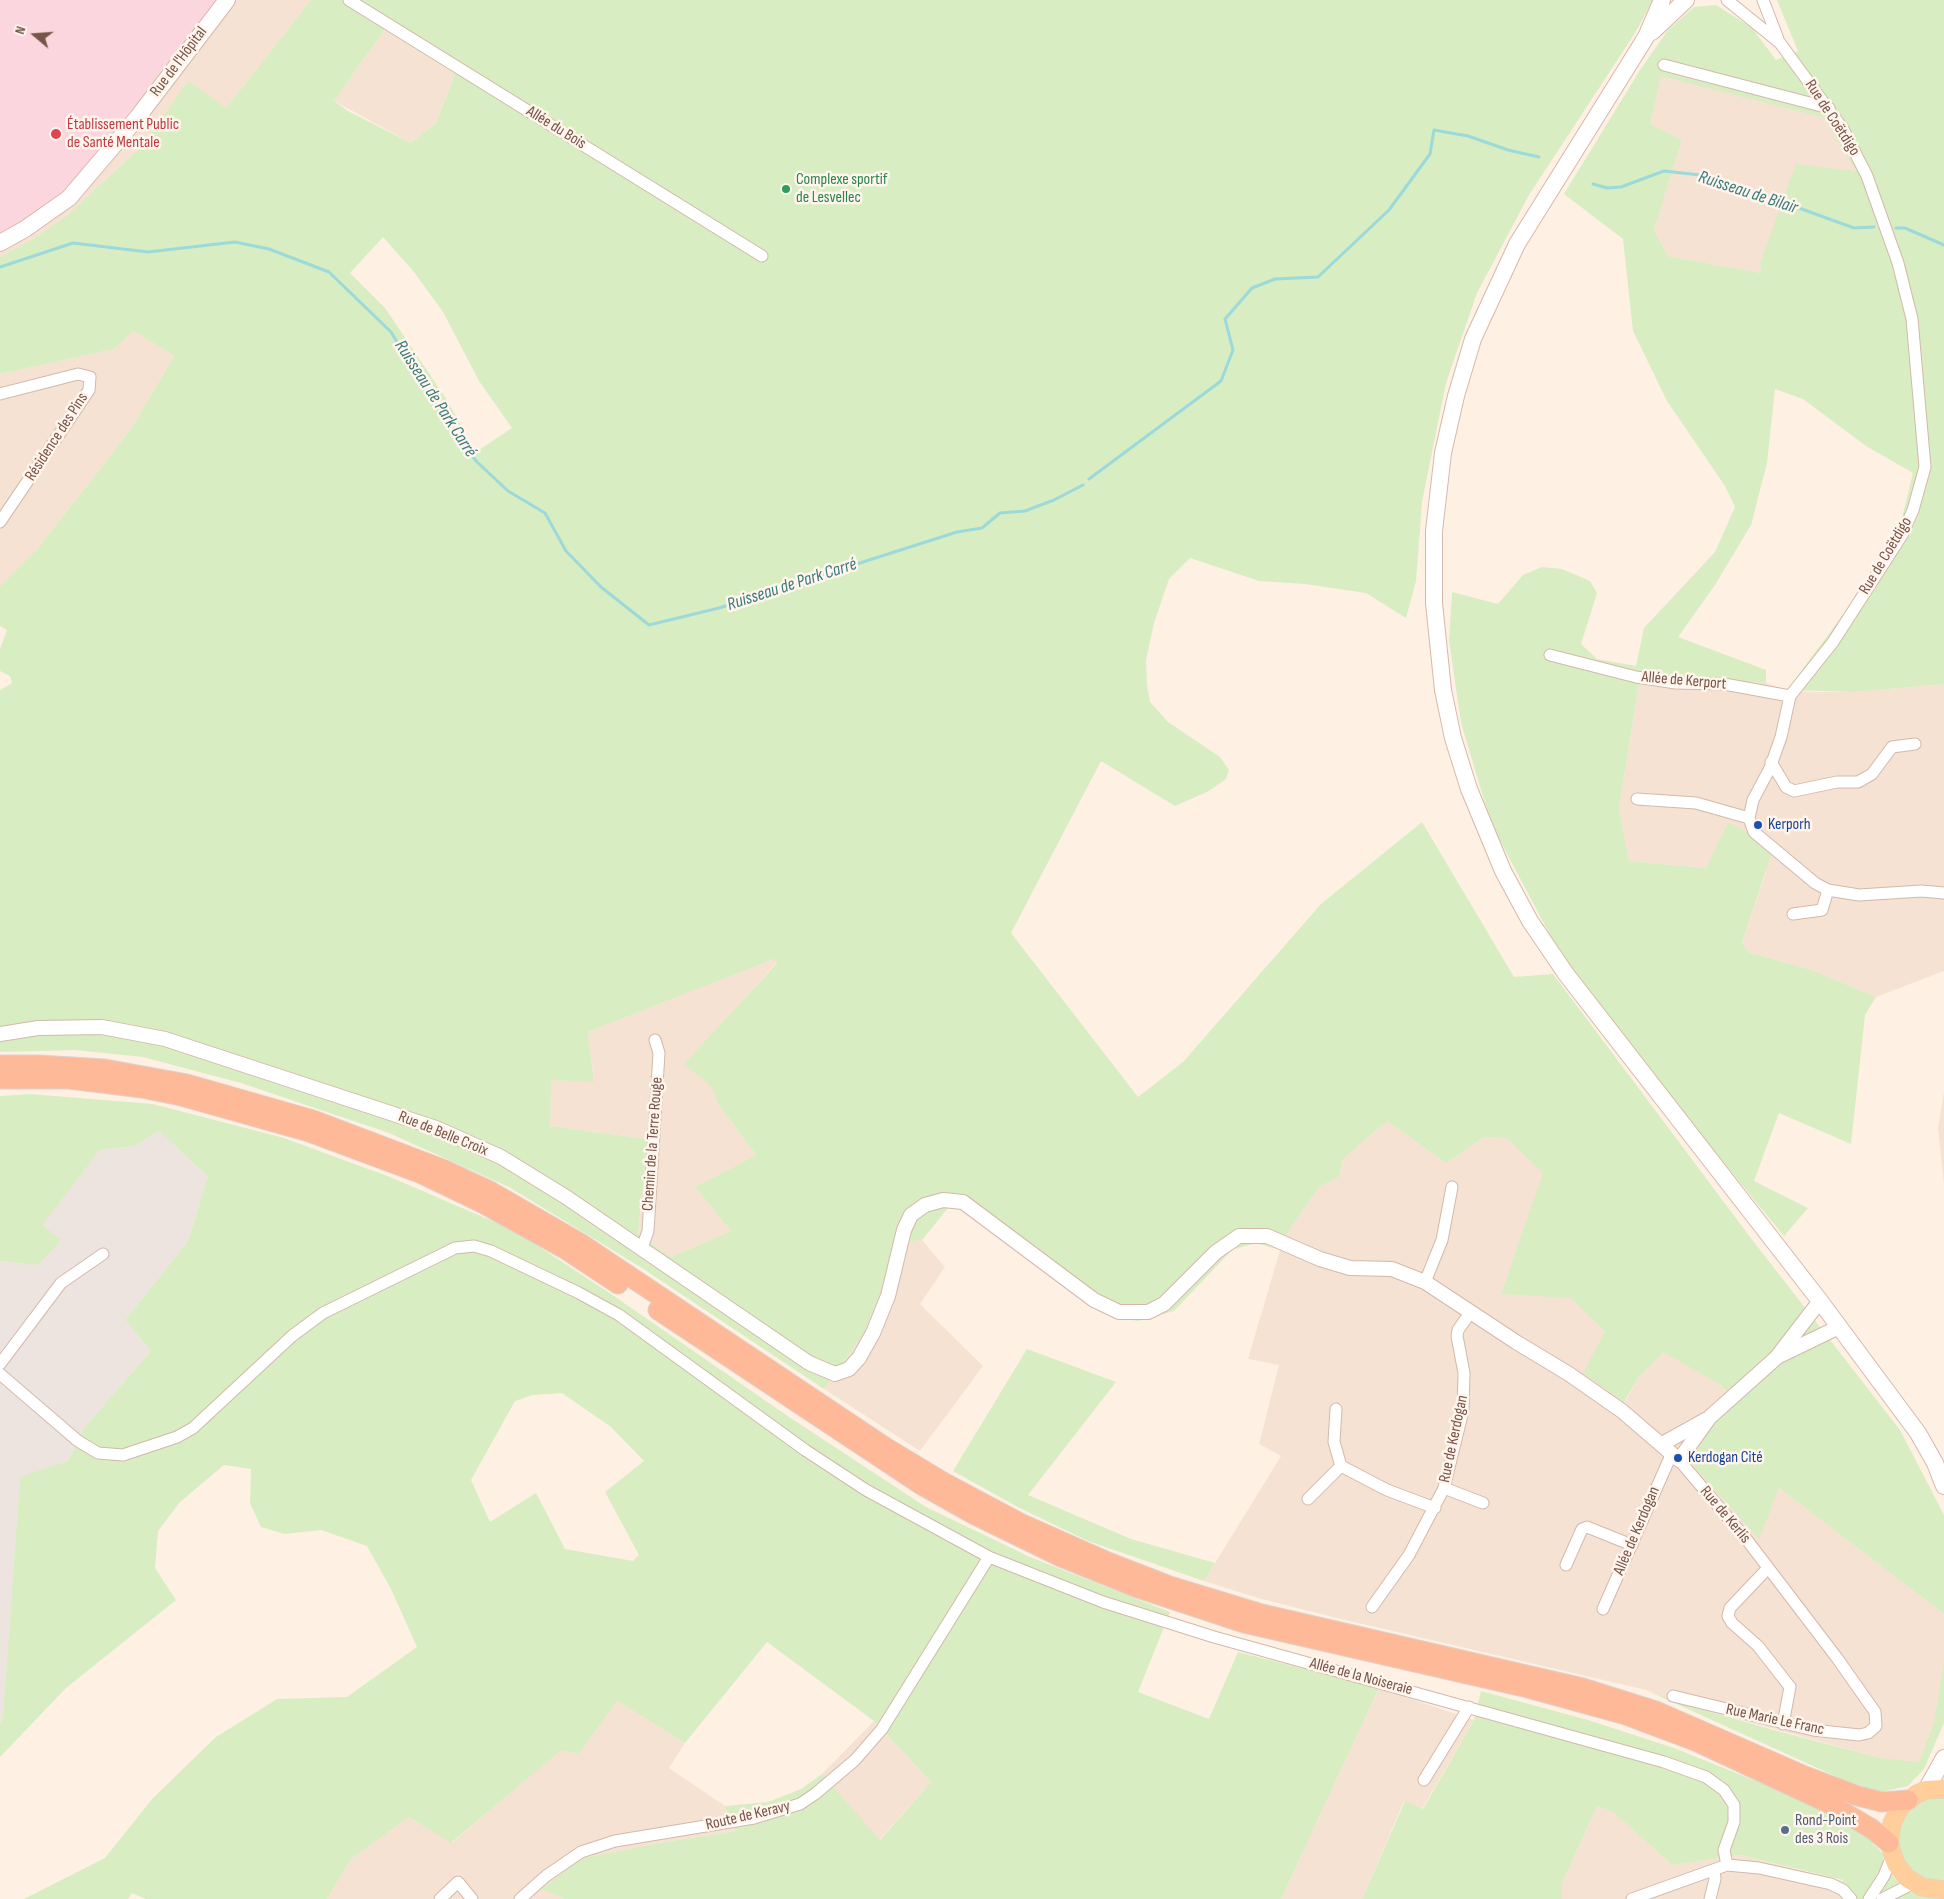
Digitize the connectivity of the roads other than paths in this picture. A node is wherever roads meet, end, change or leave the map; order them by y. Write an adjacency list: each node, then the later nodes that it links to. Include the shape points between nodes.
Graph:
1 (227, 0): 11 (main road, Rue de l'Hôpital, via 69,198 25,230)
2 (349, 0): 12 (street, Allée du Bois)
3 (1662, 0): 7 (main road)
4 (1686, 0): 7 (main road)
5 (1727, 0): 8 (street, Rue de Coëtdigo)
6 (1763, 0): 8 (street, Rue de Coëtdigo)
7 (1646, 37): 32 (main road, via 1517,244 1473,339 1443,453 1434,531 1434,603 1443,690 1469,788 1503,871 1530,921 1566,974)
8 (1780, 43): 10 (street, Rue de Coëtdigo)
9 (1664, 65): 10 (street)
10 (1829, 108): 16 (street, Rue de Coëtdigo, via 1856,150 1898,263 1912,319 1925,467 1902,535 1832,642)
11 (0, 243)
12 (762, 256)
13 (0, 394): 14 (street, Résidence des Pins, via 78,374 90,377 89,390)
14 (0, 522)
15 (1550, 655): 16 (street, Allée de Kerport, via 1636,677 1676,683 1724,684)
16 (1790, 696): 18 (street, Rue de Coëtdigo)
17 (1915, 744): 18 (street, via 1892,747 1872,774 1858,782 1837,782 1794,790 1786,787)
18 (1772, 762): 20 (street, Rue de Coëtdigo, via 1753,800)
19 (1637, 799): 20 (street, via 1696,803)
20 (1749, 818): 21 (street, via 1754,832 1815,883)
21 (1828, 890): 22 (street, via 1858,895); 23 (street, via 1822,910)
22 (1944, 894)
23 (1793, 914)
24 (0, 1034): 29 (street, Rue de Belle Croix, via 38,1028 102,1027 165,1039 436,1128 500,1157)
25 (655, 1040): 29 (street, Chemin de la Terre Rouge, via 660,1053 648,1231)
26 (0, 1065): 62 (highway, via 105,1069 187,1084 321,1122 445,1170 490,1191 580,1242 885,1447 943,1482 1020,1523 1108,1562 1185,1591 1262,1614 1583,1688 1656,1711 1858,1796 1882,1802)
27 (0, 1079): 63 (highway, via 70,1079 181,1096 308,1132 406,1168 484,1204 550,1240 888,1465 973,1514 1062,1557 1135,1587 1244,1623 1528,1688 1623,1714 1695,1741 1830,1804 1872,1829)
28 (1452, 1187): 31 (street, via 1442,1240)
29 (642, 1248): 38 (street, Rue de Belle Croix, via 809,1363)
30 (103, 1254): 36 (street, via 61,1283)
31 (1425, 1282): 33 (street, Rue de Kerlis); 38 (street, Rue de Kerlis, via 1392,1269 1350,1268 1267,1236 1252,1234 1227,1242 1164,1304 1148,1312 1119,1312 1094,1300 963,1202 943,1200 926,1205 911,1215 904,1230 888,1296 873,1333 849,1369)
32 (1820, 1301): 34 (main road); 35 (street)
33 (1470, 1312): 41 (street, Rue de Kerlis, via 1569,1374 1622,1411); 44 (street, Rue de Kerdogan, via 1457,1336 1464,1373 1463,1411)
34 (1839, 1327): 35 (street); 43 (main road, via 1918,1433)
35 (1776, 1358): 40 (street)
36 (0, 1364)
37 (0, 1374): 49 (street, Allée de la Noiseraie, via 78,1441 98,1453 123,1455 177,1438 206,1418 309,1322 455,1248 474,1246 491,1251 619,1315 805,1450 866,1490)
38 (835, 1374)
39 (1336, 1409): 42 (street, via 1334,1442)
40 (1710, 1417): 41 (street); 41 (street)
41 (1671, 1452): 48 (street, Allée de Kerdogan); 51 (street, Rue de Kerlis)
42 (1341, 1466): 45 (street); 47 (street, via 1387,1490)
43 (1944, 1486)
44 (1444, 1488): 46 (street); 47 (street, Rue de Kerdogan)
45 (1308, 1499)
46 (1483, 1503)
47 (1435, 1508): 52 (street, Rue de Kerdogan, via 1409,1555)
48 (1632, 1545): 50 (street, via 1587,1527 1582,1529); 53 (street, Allée de Kerdogan)
49 (989, 1557): 55 (street, Allée de la Noiseraie, via 1102,1602 1214,1637); 70 (street, Route de Keravy, via 882,1729 855,1760 815,1794 800,1804 754,1818 615,1841 580,1852)
50 (1566, 1565)
51 (1768, 1568): 56 (street, via 1730,1608 1728,1616 1758,1646 1790,1686); 57 (street, Rue de Kerlis, via 1875,1712)
52 (1372, 1607)
53 (1603, 1609)
54 (1673, 1696): 56 (street, Rue Marie Le Franc)
55 (1469, 1707): 59 (street); 64 (street, Allée de la Noiseraie, via 1682,1767 1706,1777 1724,1790 1734,1805 1734,1822 1724,1850)
56 (1783, 1724): 57 (street, Rue Marie Le Franc, via 1860,1735)
57 (1876, 1726)
58 (1944, 1758): 61 (main road)
59 (1424, 1780)
60 (1944, 1789): 61 (main road)
61 (1926, 1790): 62 (main road)
62 (1908, 1800): 63 (main road, via 1892,1823)
63 (1891, 1850): 66 (main road, via 1901,1872); 74 (street, via 1884,1876)
64 (1726, 1865): 65 (street); 73 (street, via 1759,1868 1830,1884 1843,1890)
65 (1714, 1871): 71 (street); 72 (street)
66 (1914, 1883): 67 (main road); 75 (street)
67 (1944, 1890)
68 (440, 1899): 69 (street, via 458,1882)
69 (472, 1899)
70 (520, 1899)
71 (1632, 1899)
72 (1710, 1899)
73 (1851, 1899)
74 (1869, 1899)
75 (1882, 1899)

